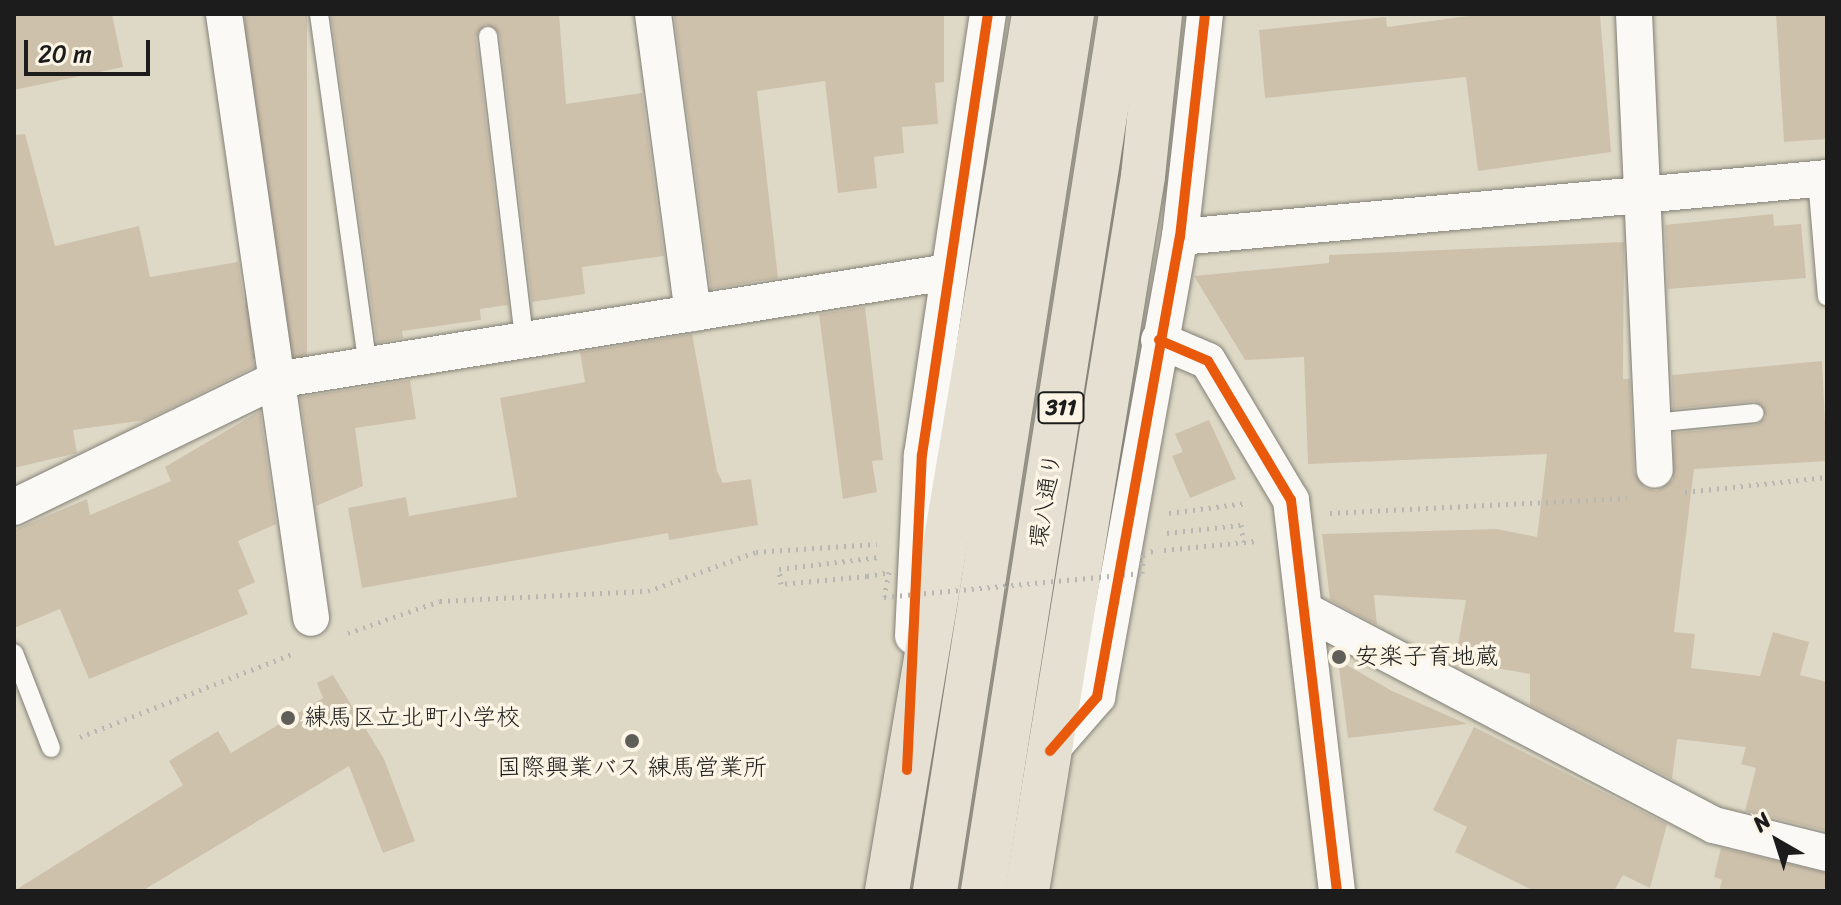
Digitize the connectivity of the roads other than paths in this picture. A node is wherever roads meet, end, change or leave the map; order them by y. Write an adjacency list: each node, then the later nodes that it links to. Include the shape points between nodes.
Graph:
1 (224, 14): 21 (street)
2 (319, 14): 20 (lane)
3 (653, 14): 17 (street)
4 (988, 14): 15 (street)
5 (1034, 14): 31 (main road)
6 (1072, 14): 34 (main road, 環八通り / 311)
7 (1121, 14): 35 (main road, 環八通り / 311)
8 (1160, 14): 30 (main road, via 1141,190)
9 (1205, 14): 14 (street)
10 (1634, 14): 13 (street)
11 (488, 36): 18 (lane)
12 (1822, 178): 13 (street); 16 (lane)
13 (1640, 197): 14 (street); 23 (street)
14 (1180, 237): 19 (street)
15 (948, 272): 17 (street); 31 (street, via 922,455)
16 (1827, 297)
17 (693, 313): 18 (street)
18 (524, 340): 20 (street)
19 (1159, 340): 26 (street, via 1208,361 1221,376 1286,487); 30 (street, via 1097,697)
20 (368, 366): 21 (street)
21 (276, 380): 25 (street); 27 (street)
22 (1755, 413): 23 (lane)
23 (1652, 423): 24 (street)
24 (1655, 470)
25 (14, 507)
26 (1308, 612): 32 (street, via 1714,825); 37 (street)
27 (316, 635)
28 (14, 653): 29 (lane)
29 (51, 748)
30 (1050, 751): 36 (main road)
31 (907, 770): 33 (main road)
32 (1827, 853)
33 (887, 891)
34 (935, 891)
35 (983, 891)
36 (1027, 891)
37 (1337, 891)

